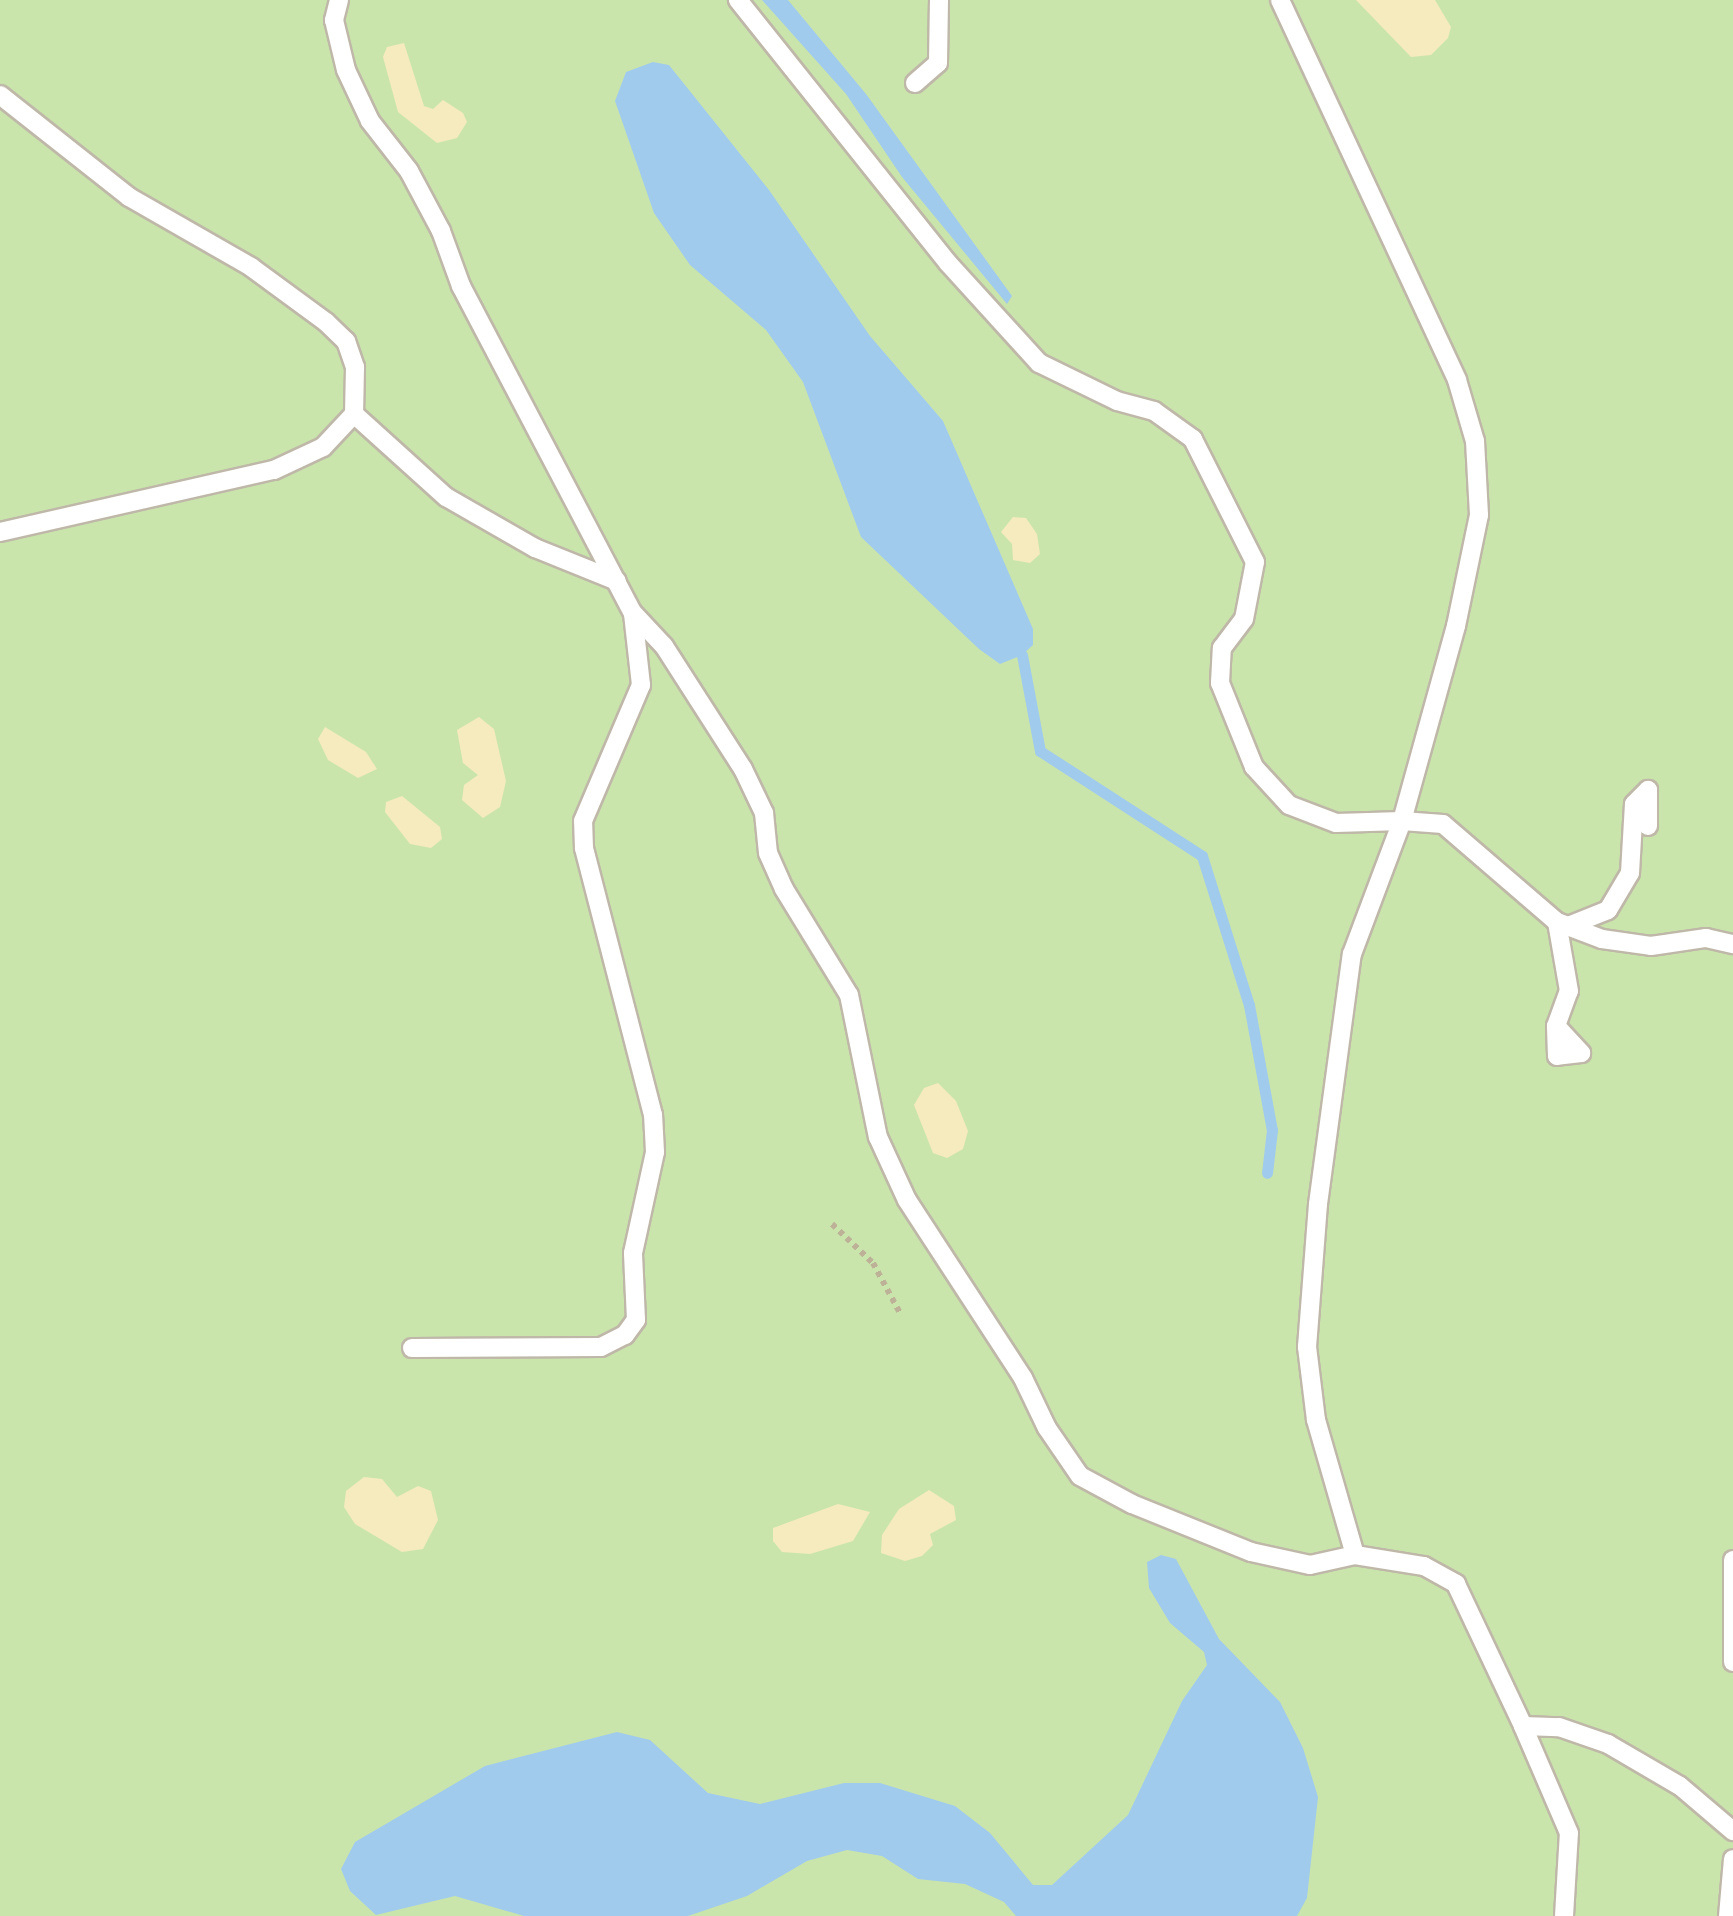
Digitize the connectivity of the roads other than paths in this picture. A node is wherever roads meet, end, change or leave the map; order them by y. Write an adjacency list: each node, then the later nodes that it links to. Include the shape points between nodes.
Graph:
1 (339, 0): 9 (lane, via 334,20 346,70 433,216 461,286)
2 (738, 0): 11 (lane, via 1019,343 1076,383 1154,411 1194,439 1254,562 1244,619 1222,648 1220,683 1254,767 1288,805 1336,823)
3 (939, 0): 5 (lane, via 938,63)
4 (1280, 0): 11 (lane, via 1457,380 1475,441 1479,515)
5 (915, 83)
6 (0, 96): 7 (lane, via 129,197 251,267 326,322 346,341 355,366)
7 (354, 414): 8 (lane, via 322,447 274,470); 9 (lane, via 446,497 535,548)
8 (0, 532)
9 (617, 581): 10 (lane)
10 (633, 612): 16 (lane, via 642,685 583,822 584,848 654,1114 654,1152 633,1253 636,1320 625,1335 600,1346); 17 (lane, via 664,646 744,769 784,889 849,996 878,1137 907,1200 1080,1476 1251,1552 1310,1565)
11 (1402, 820): 13 (lane, via 1444,824); 17 (lane, via 1352,954 1318,1204 1308,1346 1316,1420)
12 (1648, 826): 13 (lane, via 1648,790 1634,804 1630,874 1608,910)
13 (1563, 924): 14 (lane, via 1651,946 1706,938); 15 (lane, via 1569,991)
14 (1733, 944)
15 (1556, 1026)
16 (412, 1348)
17 (1355, 1555): 20 (lane, via 1424,1566 1456,1584)
18 (1733, 1560): 19 (lane)
19 (1733, 1662)
20 (1524, 1726): 21 (lane, via 1559,1726 1608,1744 1680,1786); 23 (lane, via 1569,1833)
21 (1733, 1831)
22 (1733, 1859): 24 (lane)
23 (1564, 1916)
24 (1728, 1916)

